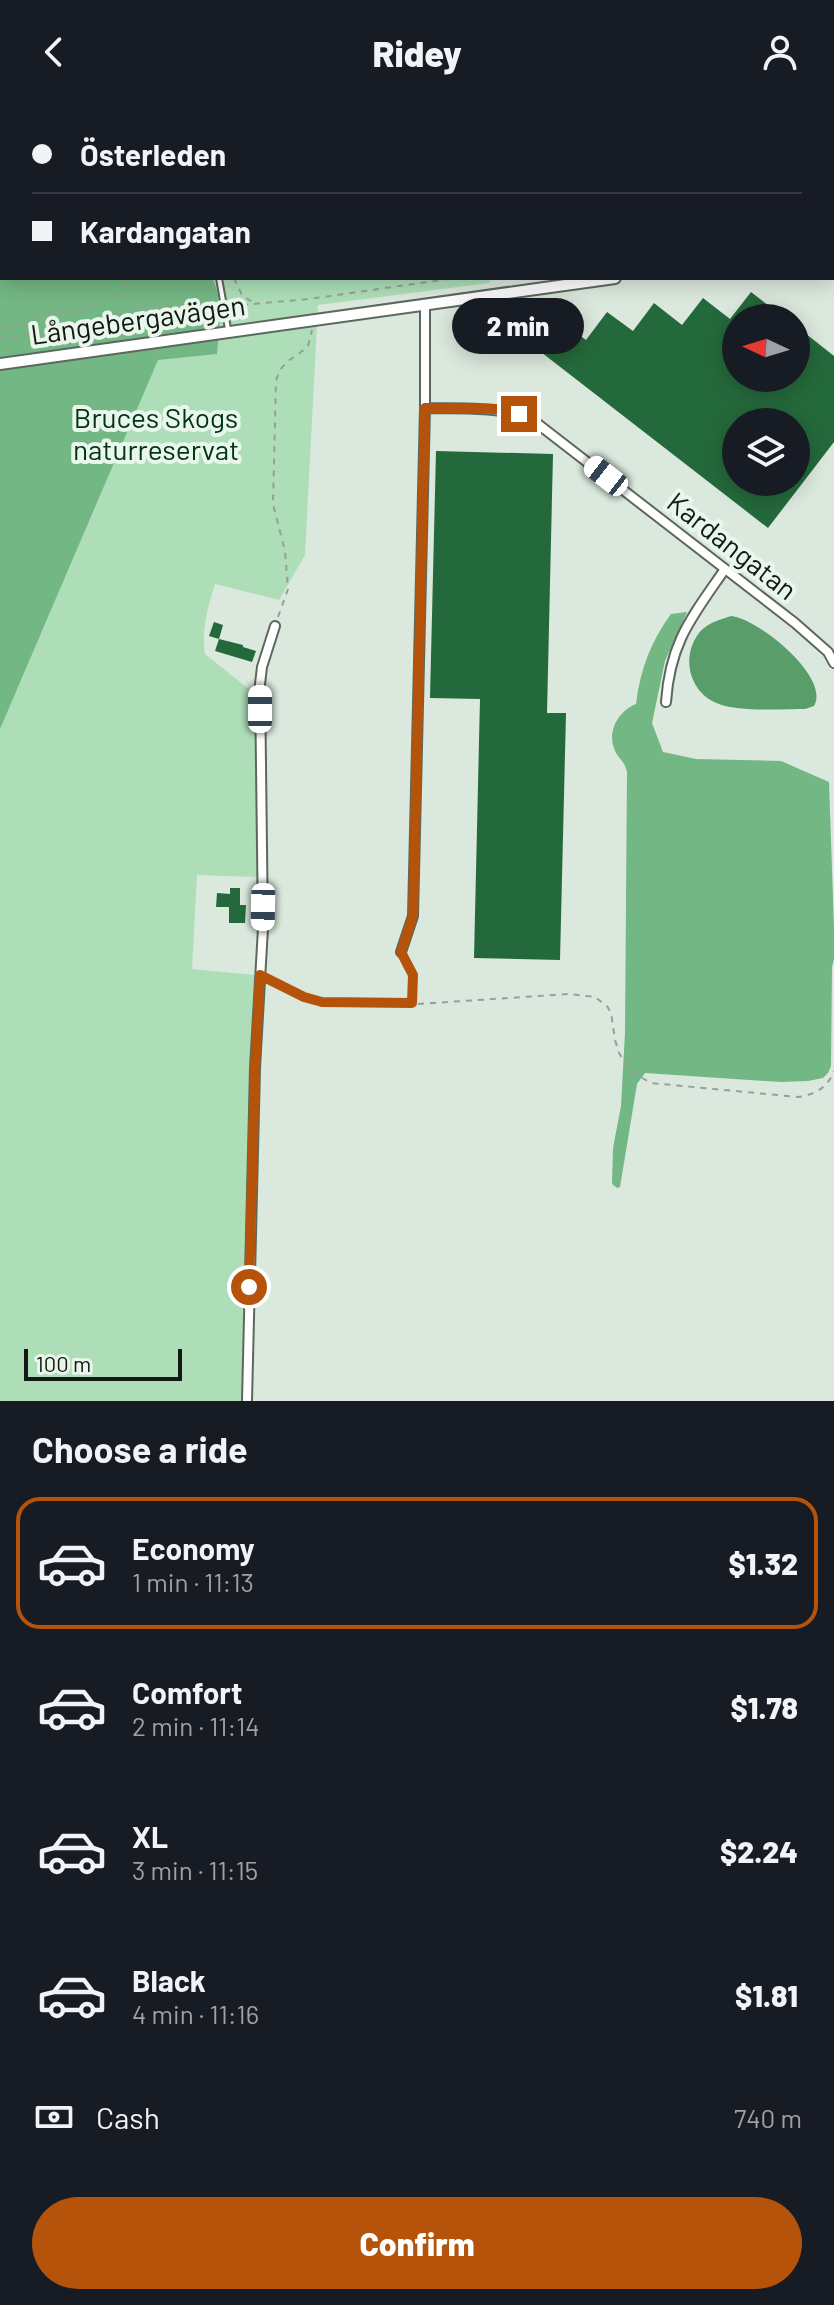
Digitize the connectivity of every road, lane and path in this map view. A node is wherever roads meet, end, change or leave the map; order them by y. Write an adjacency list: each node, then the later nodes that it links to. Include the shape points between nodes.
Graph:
1 (132, 280): 8 (path, via 118,294 83,310 51,312 28,324)
2 (219, 280): 9 (lane)
3 (235, 280): 5 (path, via 242,295)
4 (601, 280): 6 (street, Långebergavägen)
5 (257, 303)
6 (425, 305): 7 (street, Långebergavägen); 11 (street)
7 (312, 321): 9 (street, Långebergavägen); 13 (path, via 308,346 286,361 276,381 273,504 288,589)
8 (0, 328)
9 (229, 331): 10 (street, Långebergavägen)
10 (0, 364)
11 (425, 408): 12 (street, Kardangatan, via 498,409 534,421); 16 (street, via 413,916)
12 (725, 569): 14 (street, Kardangatan, via 813,638); 15 (street, via 687,623 672,658)
13 (275, 626): 17 (street, via 261,678)
14 (834, 663)
15 (666, 702)
16 (401, 952): 18 (lane, via 413,975)
17 (260, 975): 18 (lane, via 322,1002); 20 (street)
18 (412, 1003): 19 (path, via 595,997 611,1013 627,1066 651,1083 798,1097 817,1092)
19 (834, 1071)
20 (247, 1401)

